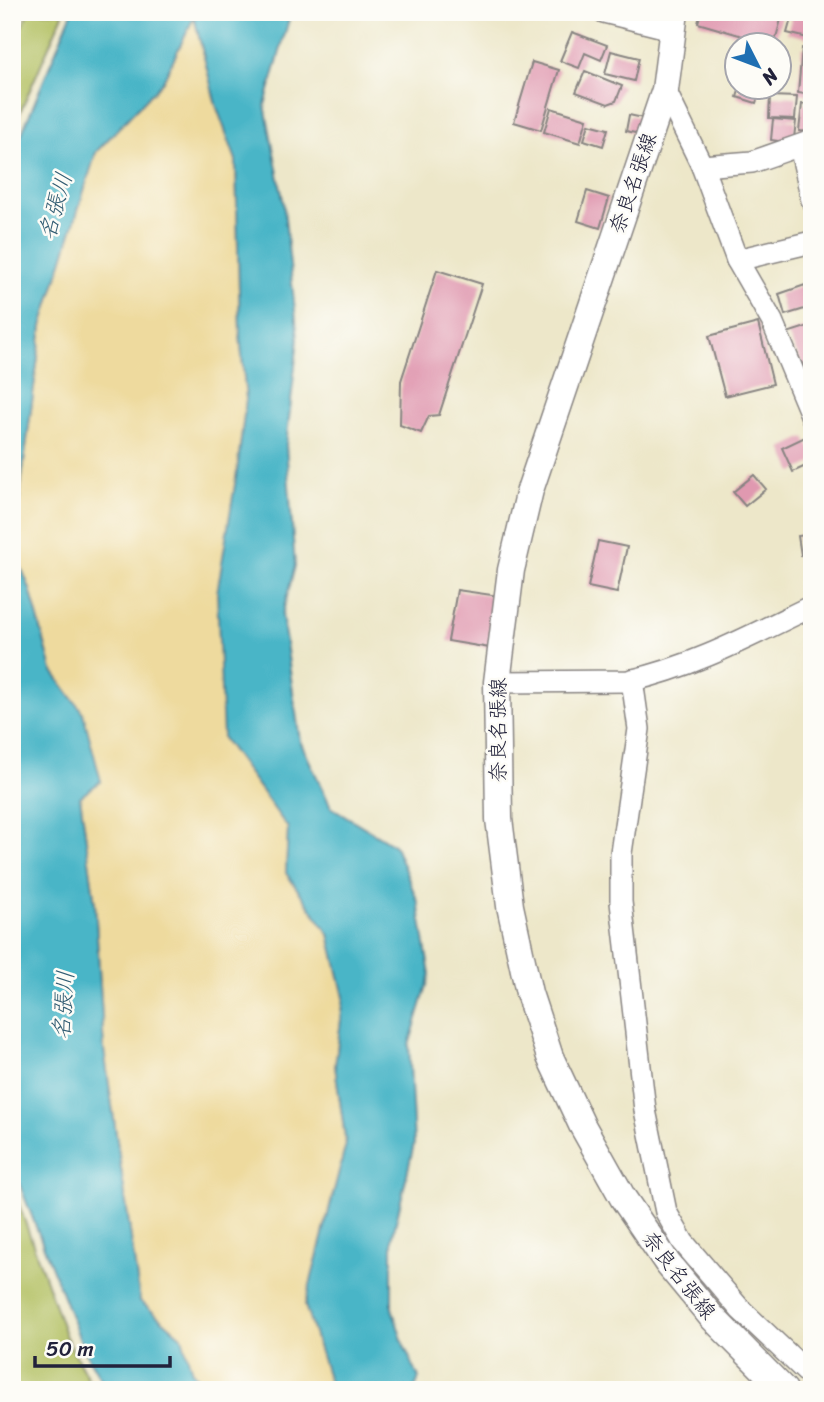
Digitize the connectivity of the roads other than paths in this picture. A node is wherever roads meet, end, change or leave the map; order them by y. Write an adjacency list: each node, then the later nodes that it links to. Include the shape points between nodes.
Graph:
1 (604, 12): 2 (street)
2 (674, 21): 3 (main road, 奈良名張線)
3 (665, 90): 5 (street); 12 (main road, 奈良名張線, via 530,490 511,570)
4 (806, 144): 5 (street, via 752,162); 6 (street)
5 (702, 166): 8 (street)
6 (812, 200)
7 (812, 242): 8 (street)
8 (737, 260): 9 (street, via 772,321)
9 (812, 417)
10 (812, 606): 11 (street, via 678,668)
11 (632, 680): 12 (street); 13 (street, via 639,729 621,853 621,902 645,1110 666,1212 683,1242 740,1309)
12 (497, 682): 14 (main road, 奈良名張線, via 496,768 503,863 519,955 550,1057 582,1125 646,1235 711,1316)
13 (812, 1377)
14 (784, 1390)

